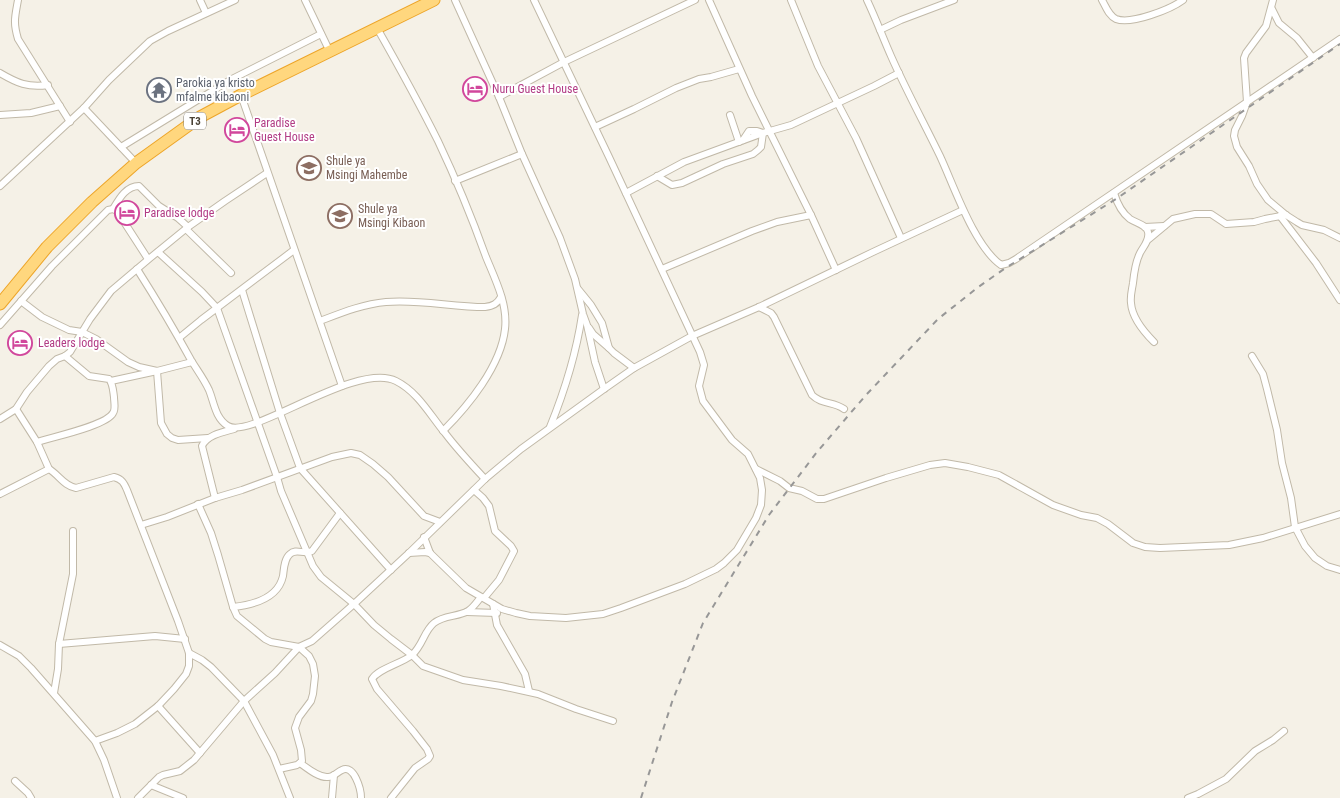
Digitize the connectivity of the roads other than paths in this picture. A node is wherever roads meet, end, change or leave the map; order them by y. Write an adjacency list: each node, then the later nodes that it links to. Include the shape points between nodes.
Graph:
1 (18, 0): 28 (street, via 14,19 18,39)
2 (200, 0): 17 (street)
3 (235, 0): 17 (street)
4 (305, 0): 20 (street)
5 (434, 0): 18 (highway, T3)
6 (455, 0): 30 (street)
7 (534, 0): 24 (street)
8 (695, 0): 24 (street)
9 (708, 0): 25 (street)
10 (792, 0): 31 (street, via 818,66)
11 (867, 0): 19 (street)
12 (954, 0): 19 (street)
13 (1102, 0): 14 (street, via 1110,14 1122,20 1168,10)
14 (1183, 0)
15 (1273, 0): 16 (street)
16 (1272, 8): 23 (street, via 1279,23); 32 (street, via 1266,26 1244,58)
17 (206, 13): 34 (street, via 150,41)
18 (377, 28): 22 (highway, T3); 46 (street)
19 (880, 30): 27 (street)
20 (321, 34): 22 (street); 41 (street, via 232,79)
21 (1340, 39): 23 (street)
22 (330, 52): 29 (highway, T3)
23 (1313, 58): 32 (street)
24 (564, 62): 30 (street); 38 (street)
25 (739, 69): 38 (street, via 676,88); 39 (street)
26 (0, 72): 28 (street, via 27,86)
27 (899, 73): 31 (street); 51 (street)
28 (48, 85): 33 (street)
29 (240, 96): 43 (highway, T3, via 200,117); 44 (street)
30 (499, 97): 42 (street)
31 (837, 102): 39 (street, via 790,125); 57 (street)
32 (1247, 102): 49 (street); 53 (street, via 1234,133 1235,142 1260,190)
33 (60, 106): 35 (street, via 31,113); 37 (street)
34 (84, 108): 37 (street); 41 (street)
35 (0, 115)
36 (730, 115): 40 (street)
37 (70, 122): 47 (street)
38 (595, 127): 48 (street)
39 (767, 132): 40 (street); 45 (street, via 761,147 753,154 682,183 672,185); 52 (street)
40 (741, 141): 45 (street)
41 (121, 146): 43 (street)
42 (522, 154): 46 (street); 67 (street, via 560,238)
43 (136, 163): 72 (highway, T3, via 47,247)
44 (267, 173): 56 (street); 60 (street)
45 (657, 176): 48 (street)
46 (456, 181): 69 (street)
47 (0, 186)
48 (626, 193): 64 (street)
49 (1114, 193): 51 (street, via 1016,259 1001,265 989,253); 55 (street, via 1121,210)
50 (113, 209): 56 (street, via 130,188 139,186); 62 (street); 71 (street, via 100,217)
51 (963, 210): 57 (street)
52 (811, 215): 64 (street, via 745,233); 65 (street)
53 (1283, 215): 54 (street, via 1226,224 1211,214 1202,213 1173,219); 58 (street); 70 (street)
54 (1164, 226): 55 (street); 59 (street)
55 (1145, 227): 59 (street)
56 (188, 229): 61 (street); 66 (street)
57 (901, 238): 65 (street)
58 (1340, 238)
59 (1149, 239): 82 (street, via 1135,264 1131,303 1140,326)
60 (294, 250): 68 (street); 76 (street)
61 (158, 252): 62 (street); 74 (street)
62 (148, 259): 63 (street)
63 (137, 269): 79 (street, via 111,291); 81 (street)
64 (662, 269): 80 (street)
65 (836, 270): 73 (street)
66 (231, 273)
67 (577, 288): 75 (street); 83 (street, via 602,323)
68 (242, 290): 74 (street); 94 (street)
69 (501, 297): 76 (street, via 495,305 485,307 387,302 353,308); 99 (street, via 505,330 496,359 475,394)
70 (1340, 300)
71 (21, 301): 77 (street); 79 (street, via 42,317 69,330)
72 (0, 304)
73 (759, 307): 80 (street); 92 (street, via 774,317 812,395)
74 (217, 308): 81 (street); 96 (street)
75 (583, 314): 78 (street); 98 (street, via 571,368)
76 (320, 321): 90 (street)
77 (0, 325)
78 (587, 325): 83 (street); 91 (street)
79 (82, 332): 84 (street); 88 (street, via 128,362)
80 (692, 336): 87 (street); 104 (street, via 704,365 699,386 703,401 732,440 748,454)
81 (179, 338): 86 (street)
82 (1154, 342)
83 (609, 348): 87 (street)
84 (64, 356): 89 (street, via 89,376); 93 (street, via 54,361 36,381)
85 (1252, 356): 116 (street, via 1263,374 1267,389)
86 (192, 362): 88 (street); 97 (street, via 210,391 217,414)
87 (634, 368): 91 (street)
88 (157, 371): 89 (street); 100 (street, via 161,423 167,434 178,440)
89 (111, 381): 101 (street, via 114,410 110,417)
90 (342, 386): 94 (street); 99 (street, via 383,378 395,381 421,402)
91 (604, 388): 98 (street)
92 (844, 409)
93 (16, 410): 95 (street); 101 (street)
94 (280, 412): 96 (street); 102 (street)
95 (0, 419)
96 (257, 422): 97 (street); 105 (street)
97 (234, 429): 100 (street)
98 (549, 429): 106 (street)
99 (443, 431): 106 (street)
100 (208, 438): 109 (street, via 202,449)
101 (37, 442): 103 (street)
102 (300, 468): 105 (street); 111 (street); 113 (street, via 344,454 360,455 388,476)
103 (49, 469): 108 (street); 115 (street, via 65,484 76,488 114,477 120,479)
104 (756, 469): 116 (street, via 789,488 824,499 930,466 945,463 962,465 999,475 1053,505 1097,518 1133,543 1145,547 1229,545); 128 (street, via 762,490 756,518 736,550 724,564 708,574 603,614 556,618)
105 (278, 477): 109 (street); 121 (street)
106 (485, 479): 107 (street)
107 (474, 490): 114 (street); 124 (street, via 489,506 495,531 514,551 499,580)
108 (0, 494)
109 (215, 498): 110 (street)
110 (198, 504): 115 (street); 127 (street, via 218,555)
111 (340, 513): 121 (street); 122 (street)
112 (1340, 514): 116 (street)
113 (424, 516): 114 (street); 118 (street)
114 (440, 522): 118 (street)
115 (141, 526): 131 (street)
116 (1295, 527): 123 (street, via 1315,558)
117 (73, 531): 133 (street, via 73,574)
118 (427, 535): 119 (street); 120 (street)
119 (409, 553): 120 (street); 122 (street)
120 (430, 553): 124 (street, via 466,588)
121 (308, 554): 125 (street, via 317,574); 127 (street, via 290,554 276,591 249,605)
122 (391, 570): 125 (street)
123 (1340, 570)
124 (483, 598): 126 (street); 129 (street)
125 (354, 604): 134 (street, via 312,641); 136 (street, via 383,633)
126 (493, 604): 128 (street); 130 (street)
127 (232, 607): 134 (street, via 242,621 265,639)
128 (510, 611): 130 (street)
129 (467, 612): 130 (street); 136 (street, via 442,618 433,624)
130 (494, 613): 137 (street, via 500,632 525,674)
131 (185, 639): 133 (street, via 155,636); 135 (street)
132 (0, 644): 138 (street, via 19,656)
133 (59, 644): 138 (street)
134 (299, 647): 139 (street); 145 (street, via 309,656 315,676 311,701 295,728 302,757)
135 (189, 653): 139 (street, via 211,667); 140 (street, via 186,674)
136 (412, 654): 137 (street, via 423,666 451,677); 157 (street, via 372,679 430,756 415,768)
137 (529, 691): 141 (street)
138 (54, 693): 143 (street)
139 (244, 700): 144 (street); 146 (street)
140 (158, 706): 143 (street, via 135,724); 144 (street)
141 (613, 721)
142 (1284, 731): 158 (street, via 1255,751 1226,779)
143 (95, 741): 151 (street)
144 (200, 753): 149 (street, via 180,771 163,775)
145 (300, 763): 146 (street); 147 (street, via 326,777)
146 (279, 770): 154 (street)
147 (334, 775): 155 (street); 156 (street, via 343,769 349,770 358,782)
148 (15, 781): 150 (street)
149 (151, 785): 152 (street); 153 (street)
150 (31, 798)
151 (117, 798)
152 (138, 798)
153 (182, 798)
154 (290, 798)
155 (332, 798)
156 (361, 798)
157 (391, 798)
158 (1188, 798)

